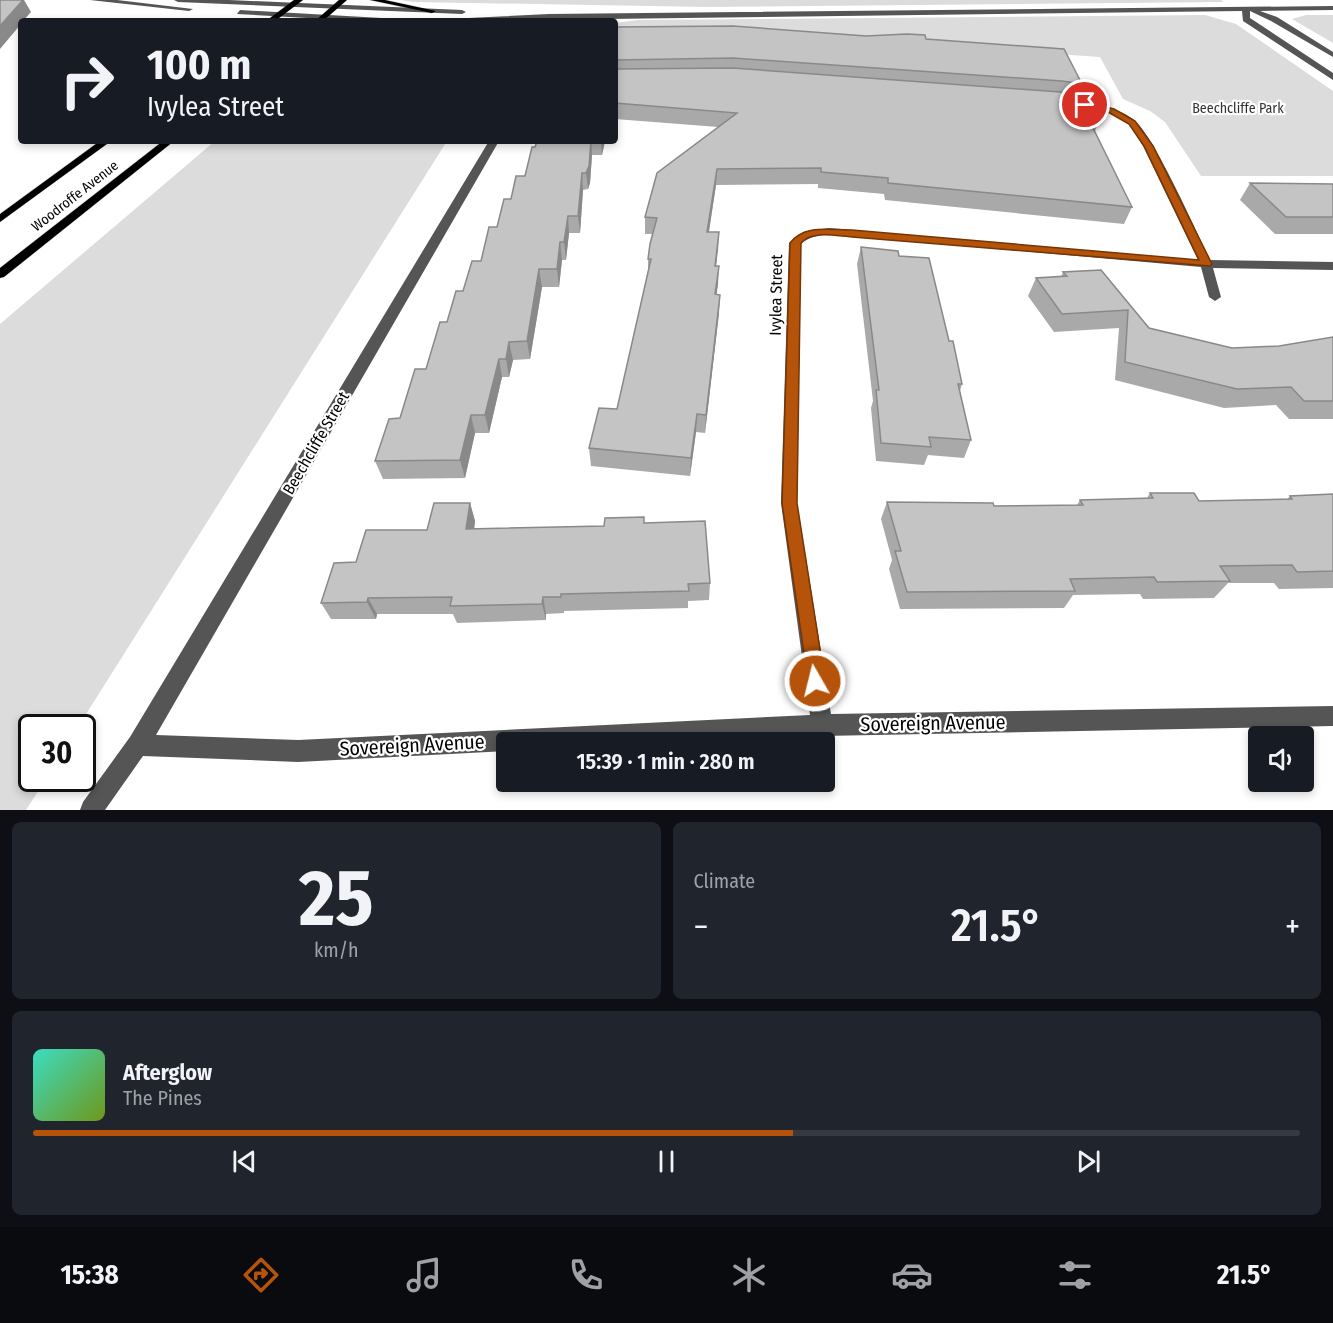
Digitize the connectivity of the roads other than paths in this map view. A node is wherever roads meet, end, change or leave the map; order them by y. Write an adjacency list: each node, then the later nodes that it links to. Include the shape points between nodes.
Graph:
1 (94, 0): 7 (street)
2 (161, 0): 7 (street)
3 (178, 0): 6 (street)
4 (343, 0): 8 (main road)
5 (375, 0): 12 (main road)
6 (296, 2): 8 (street); 14 (main road)
7 (136, 3): 11 (street)
8 (334, 8): 12 (street); 18 (main road)
9 (1246, 8): 10 (street); 15 (street); 20 (street, via 1274,19); 21 (street, via 1246,19)
10 (1333, 8)
11 (223, 11)
12 (432, 11): 15 (street)
13 (234, 12): 14 (street)
14 (279, 15): 16 (main road); 17 (street)
15 (549, 16): 19 (street)
16 (274, 18)
17 (304, 18)
18 (322, 18)
19 (509, 18)
20 (1333, 55)
21 (1333, 77)
22 (1066, 102): 27 (street, via 1111,110 1132,122 1148,146)
23 (102, 144): 26 (main road, Woodroffe Avenue)
24 (165, 144): 29 (main road, Woodroffe Avenue)
25 (492, 144): 33 (street, Beechcliffe Street)
26 (0, 219)
27 (1206, 264): 28 (street, Ivylea Street); 30 (street); 32 (street, Ivylea Street, via 852,233 813,232 795,243 789,503)
28 (1333, 266)
29 (0, 274)
30 (1215, 297)
31 (1333, 716): 32 (street, Sovereign Avenue)
32 (822, 725): 33 (street, Sovereign Avenue, via 298,751)
33 (138, 745): 34 (street, Beechcliffe Street)
34 (91, 810)

